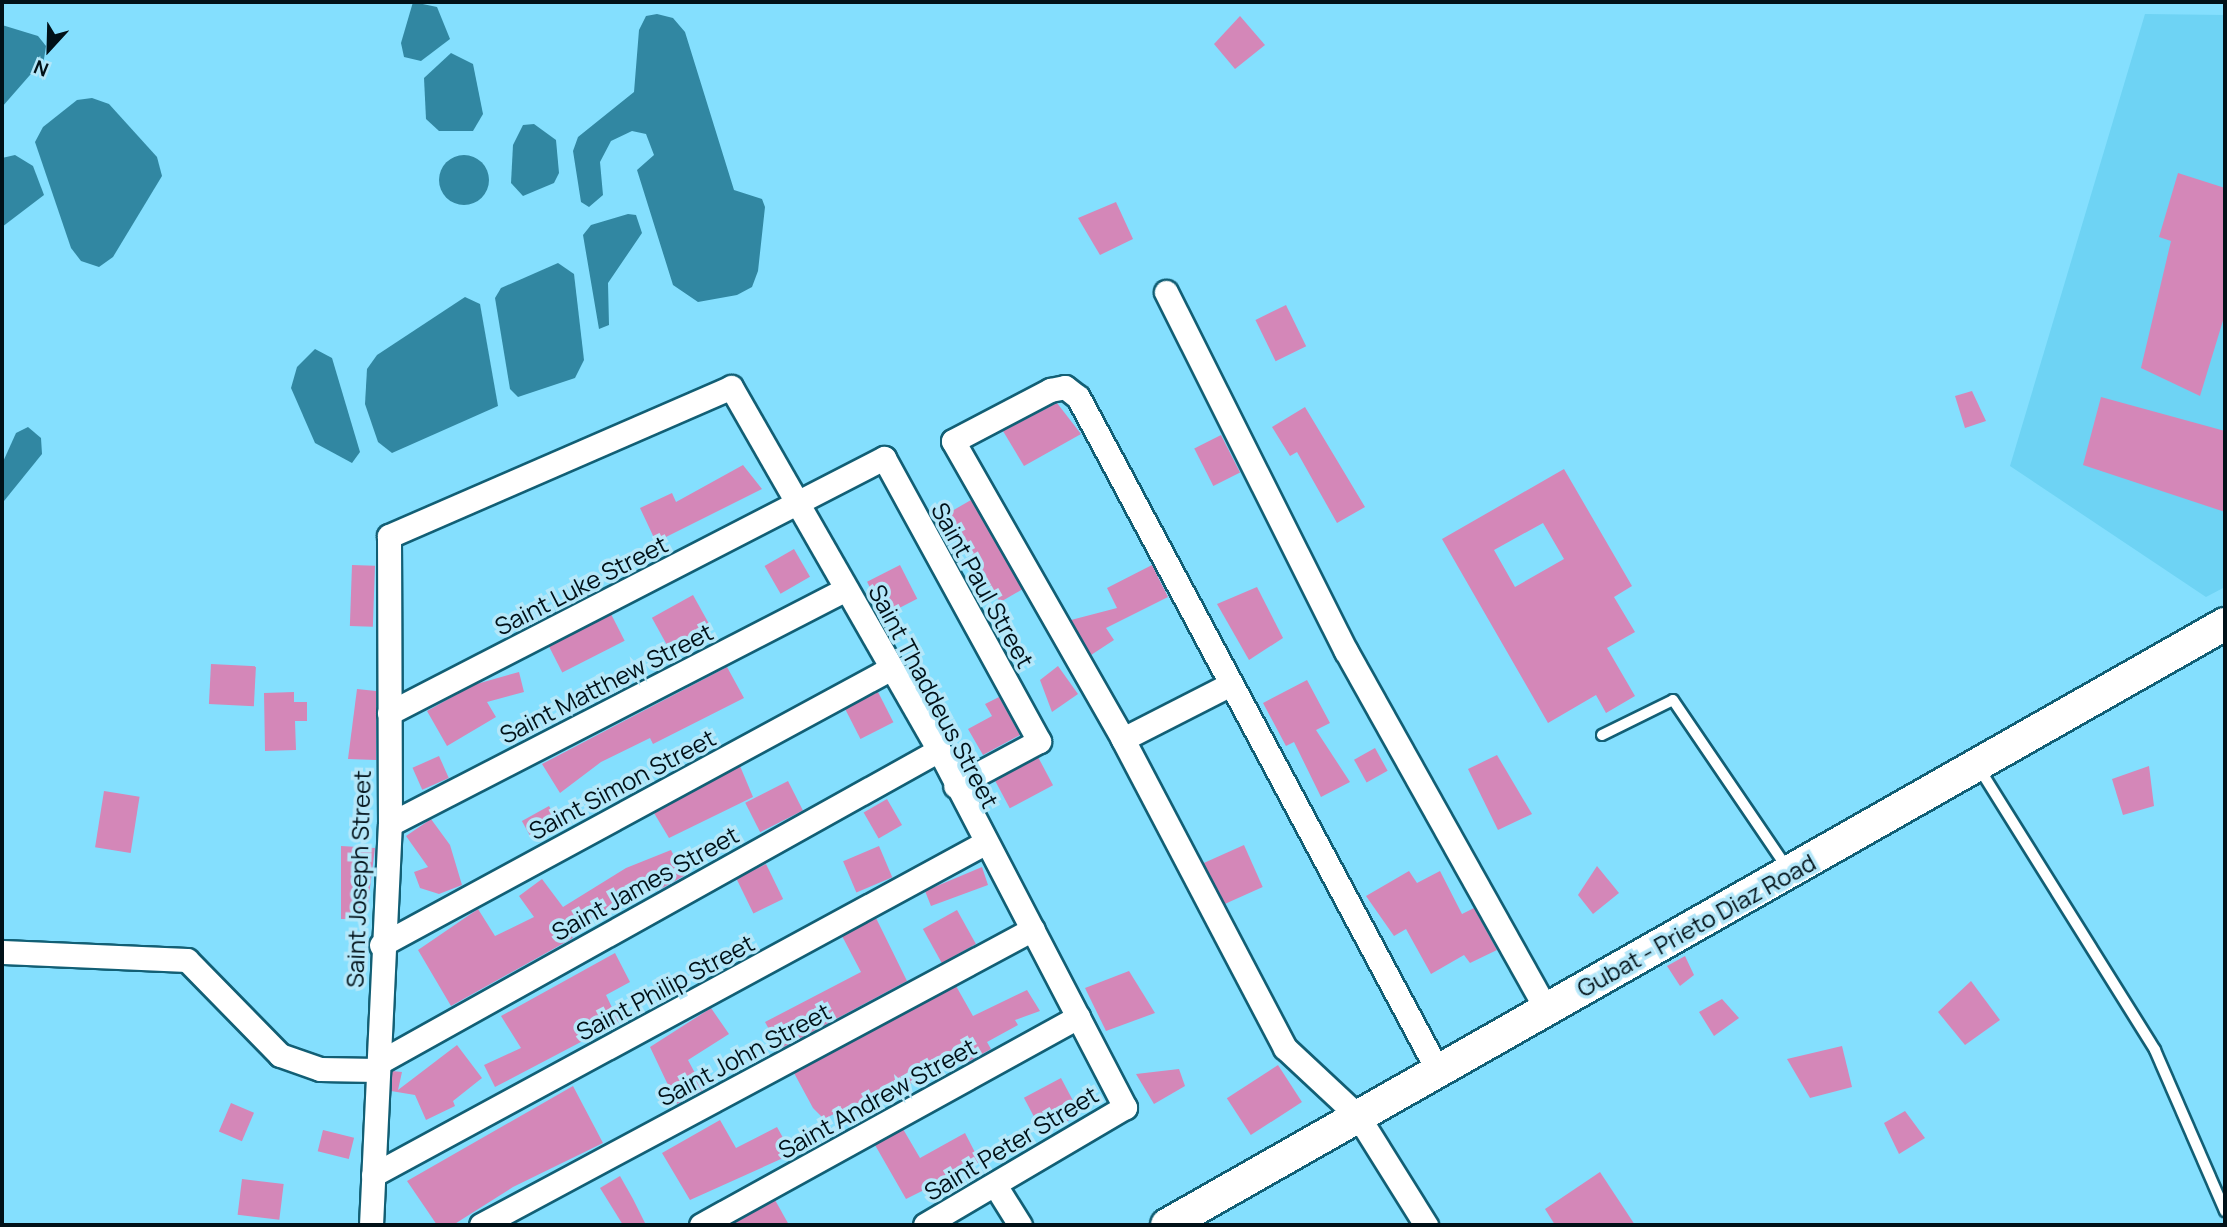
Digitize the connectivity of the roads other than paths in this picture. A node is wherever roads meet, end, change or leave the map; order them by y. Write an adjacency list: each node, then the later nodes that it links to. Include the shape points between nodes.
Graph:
1 (1166, 292): 20 (street, via 1346,651)
2 (796, 505): 3 (street, Saint Thaddeus Street, via 732,387); 4 (street, Saint Thaddeus Street); 8 (street, Saint Luke Street); 13 (street, Saint Paul Street, via 884,458 1039,741)
3 (389, 536): 8 (street, Saint Joseph Street)
4 (846, 589): 6 (street, Saint Thaddeus Street); 14 (street, Saint Matthew Street)
5 (2225, 624): 12 (main road, Gubat - Prieto Diaz Road)
6 (888, 670): 11 (street, Saint Thaddeus Street); 18 (street, Saint Simon Street)
7 (1231, 684): 10 (street); 10 (street, via 1078,397 1065,387 1050,390 953,441); 23 (street)
8 (389, 713): 14 (street, Saint Joseph Street)
9 (1602, 735): 16 (lane, via 1673,700)
10 (1123, 739): 25 (street, via 1285,1048)
11 (939, 750): 13 (street, Saint Thaddeus Street); 22 (street, Saint James Street)
12 (1978, 765): 16 (main road, Gubat - Prieto Diaz Road); 28 (lane, via 2155,1050)
13 (956, 786): 15 (street, Saint Thaddeus Street)
14 (390, 824): 18 (street, Saint Joseph Street)
15 (983, 844): 17 (street, Saint Thaddeus Street); 26 (street, Saint Philip Street)
16 (1790, 872): 20 (main road, Gubat - Prieto Diaz Road)
17 (1033, 929): 21 (street, Saint Thaddeus Street); 30 (street, Saint John Street)
18 (380, 944): 22 (street, Saint Joseph Street)
19 (2, 952): 22 (street, via 187,960 280,1055 320,1069)
20 (1546, 1009): 23 (main road, Gubat - Prieto Diaz Road)
21 (1078, 1017): 24 (street, Saint Thaddeus Street); 31 (street, Saint Andrew Street)
22 (377, 1067): 26 (street, Saint Joseph Street)
23 (1438, 1071): 25 (main road, Gubat - Prieto Diaz Road)
24 (1125, 1107): 27 (street, Saint Peter Street)
25 (1358, 1116): 34 (main road, Gubat - Prieto Diaz Road); 35 (street)
26 (373, 1175): 29 (street, Saint Joseph Street)
27 (995, 1185): 32 (street, Saint Peter Street); 33 (street)
28 (2225, 1211)
29 (371, 1225)
30 (481, 1225)
31 (701, 1225)
32 (925, 1225)
33 (1020, 1225)
34 (1167, 1225)
35 (1426, 1225)

